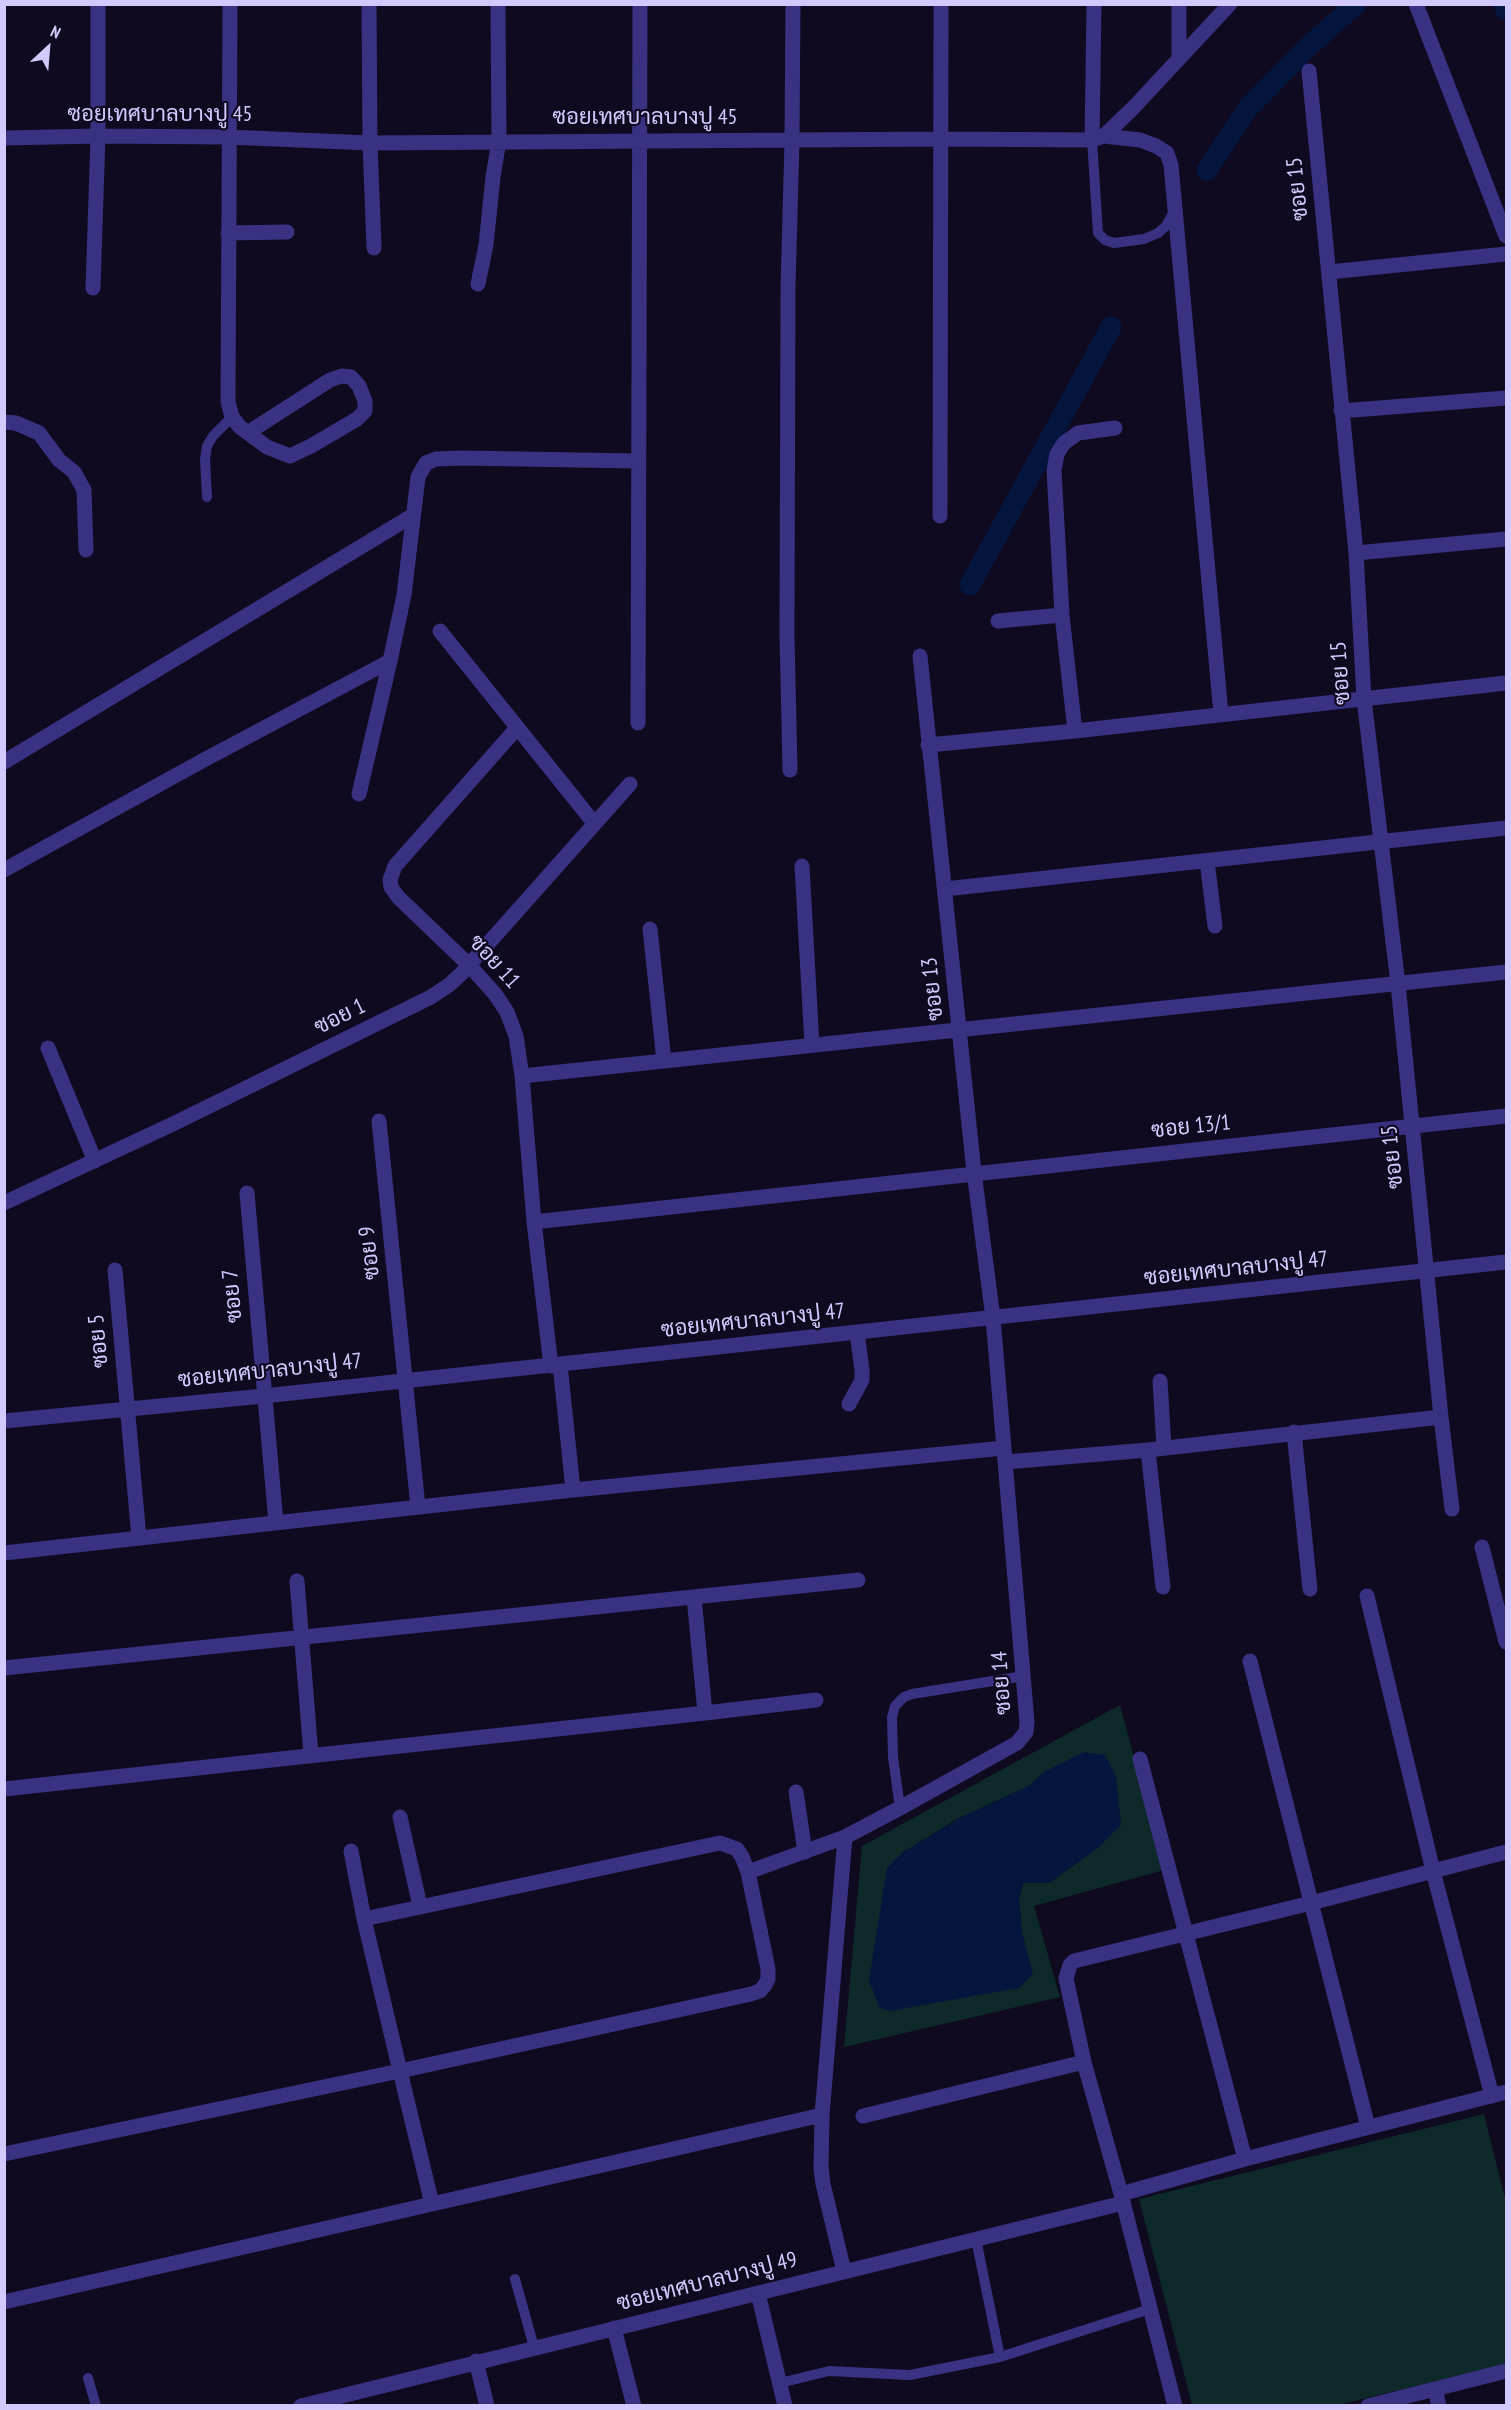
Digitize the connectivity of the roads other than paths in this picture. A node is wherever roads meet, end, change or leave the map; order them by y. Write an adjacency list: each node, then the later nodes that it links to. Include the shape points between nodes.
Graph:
1 (98, 4): 14 (street)
2 (230, 4): 15 (street)
3 (369, 4): 22 (street)
4 (498, 4): 19 (street)
5 (640, 4): 20 (street)
6 (793, 4): 21 (street)
7 (941, 4): 18 (street)
8 (1094, 4): 17 (street)
9 (1179, 4): 12 (street)
10 (1230, 4): 12 (street)
11 (1416, 4): 26 (street)
12 (1179, 57): 17 (street, via 1134,107)
13 (1309, 71): 29 (street, ซอย 15)
14 (98, 136): 15 (street, ซอยเทศบาลบางปู 45); 16 (street, ซอยเทศบาลบางปู 45); 31 (street)
15 (228, 137): 22 (street, ซอยเทศบาลบางปู 45); 25 (street)
16 (4, 138)
17 (1098, 138): 18 (street, ซอยเทศบาลบางปู 45); 23 (street, via 1140,140 1167,153); 23 (lane, via 1098,233 1105,240 1113,243 1144,239 1166,226)
18 (941, 139): 21 (street, ซอยเทศบาลบางปู 45); 41 (street)
19 (499, 141): 20 (street, ซอยเทศบาลบางปู 45); 22 (street, ซอยเทศบาลบางปู 45); 30 (street)
20 (640, 141): 21 (street, ซอยเทศบาลบางปู 45); 38 (street)
21 (792, 141): 58 (street, via 788,286)
22 (370, 143): 27 (street)
23 (1175, 210): 52 (street)
24 (287, 232): 25 (street)
25 (228, 233): 34 (street, via 228,402)
26 (1506, 236)
27 (374, 248)
28 (1506, 254): 29 (street)
29 (1329, 272): 33 (street, ซอย 15)
30 (478, 284)
31 (93, 288)
32 (1506, 398): 33 (street)
33 (1341, 411): 44 (street, ซอย 15)
34 (232, 417): 37 (street); 39 (lane, via 207,446)
35 (4, 422): 43 (street, via 39,433 59,460 74,472 84,490)
36 (1115, 428): 45 (street, via 1077,433 1057,454 1054,500)
37 (249, 432): 37 (street, via 267,447 290,456 357,419 365,411 365,401 351,377 342,376)
38 (638, 461): 40 (street, via 436,459 426,463 418,477); 53 (street)
39 (207, 497)
40 (412, 516): 49 (street, via 404,595); 57 (street)
41 (940, 516)
42 (1506, 539): 44 (street)
43 (86, 550)
44 (1356, 553): 51 (street, ซอย 15)
45 (1062, 615): 46 (street); 55 (street)
46 (998, 621)
47 (440, 631): 54 (street)
48 (920, 656): 56 (street, ซอย 13)
49 (390, 661): 60 (street); 66 (street)
50 (1506, 683): 51 (street)
51 (1364, 699): 52 (street); 63 (street, ซอย 15)
52 (1221, 714): 55 (street)
53 (638, 723)
54 (517, 728): 61 (street); 70 (street, ซอย 11, via 395,866 390,880 399,897)
55 (1075, 731): 56 (street)
56 (928, 745): 67 (street, ซอย 13)
57 (4, 762)
58 (790, 770)
59 (630, 784): 61 (street, ซอย 1)
60 (359, 794)
61 (594, 823): 70 (street, ซอย 1)
62 (1506, 828): 63 (street)
63 (1380, 842): 64 (street); 72 (street, ซอย 15)
64 (1206, 861): 67 (street); 68 (street)
65 (802, 866): 74 (street)
66 (4, 870)
67 (945, 889): 73 (street, ซอย 13)
68 (1215, 926)
69 (651, 929): 76 (street)
70 (469, 965): 77 (street, ซอย 11, via 507,1012 516,1036); 81 (street, ซอย 1, via 431,997)
71 (1506, 972): 72 (street)
72 (1398, 984): 73 (street); 80 (street, ซอย 15)
73 (959, 1031): 74 (street); 82 (street, ซอย 13)
74 (812, 1045): 76 (street)
75 (48, 1048): 81 (street)
76 (664, 1060): 77 (street)
77 (522, 1076): 85 (street, ซอย 11)
78 (1506, 1116): 80 (street, ซอย 13/1)
79 (379, 1121): 92 (street, ซอย 9)
80 (1412, 1126): 82 (street, ซอย 13/1); 88 (street, ซอย 15)
81 (94, 1161): 84 (street, ซอย 1)
82 (974, 1172): 85 (street, ซอย 13/1); 89 (street, ซอย 13)
83 (247, 1192): 94 (street, ซอย 7)
84 (4, 1203)
85 (534, 1222): 91 (street, ซอย 11)
86 (1506, 1262): 88 (street, ซอยเทศบาลบางปู 47)
87 (115, 1270): 96 (street, ซอย 5)
88 (1427, 1270): 89 (street, ซอยเทศบาลบางปู 47); 97 (street, ซอย 15)
89 (993, 1318): 90 (street, ซอยเทศบาลบางปู 47); 102 (street, ซอย 14)
90 (857, 1332): 91 (street, ซอยเทศบาลบางปู 47); 95 (street, via 862,1380)
91 (555, 1365): 92 (street, ซอยเทศบาลบางปู 47); 103 (street, ซอย 11)
92 (405, 1380): 94 (street, ซอยเทศบาลบางปู 47); 104 (street, ซอย 9)
93 (1160, 1381): 100 (street)
94 (264, 1396): 96 (street, ซอยเทศบาลบางปู 47); 106 (street, ซอย 7)
95 (849, 1404)
96 (127, 1408): 98 (street, ซอยเทศบาลบางปู 47); 107 (street, ซอย 5)
97 (1441, 1417): 99 (street); 105 (street, ซอย 15)
98 (4, 1421)
99 (1294, 1432): 100 (street); 113 (street)
100 (1164, 1448): 101 (street)
101 (1148, 1450): 102 (street); 112 (street)
102 (1005, 1455): 103 (street); 120 (street, ซอย 14)
103 (573, 1490): 104 (street)
104 (418, 1507): 106 (street)
105 (1452, 1509)
106 (276, 1522): 107 (street)
107 (139, 1538): 109 (street)
108 (1482, 1547): 117 (street)
109 (4, 1553)
110 (858, 1580): 115 (street)
111 (297, 1581): 116 (street)
112 (1163, 1587)
113 (1310, 1589)
114 (1367, 1596): 133 (street)
115 (694, 1597): 116 (street); 122 (street)
116 (300, 1637): 119 (street); 123 (street)
117 (1506, 1642)
118 (1250, 1661): 135 (street)
119 (4, 1668)
120 (1024, 1676): 127 (street, ซอย 14, via 1027,1722 1023,1738); 127 (lane, via 912,1695 895,1706 893,1757)
121 (816, 1700): 122 (street)
122 (705, 1713): 123 (street)
123 (311, 1755): 125 (street)
124 (1140, 1758): 138 (street)
125 (4, 1789)
126 (796, 1792): 131 (street)
127 (900, 1808): 129 (street, ซอย 14)
128 (400, 1817): 136 (street)
129 (845, 1837): 131 (street, ซอย 14); 142 (street)
130 (351, 1851): 137 (street)
131 (805, 1852): 134 (street, ซอย 14)
132 (1506, 1852): 133 (street)
133 (1433, 1871): 135 (street); 141 (street)
134 (748, 1872): 136 (street, via 737,1849 720,1843); 140 (street, via 768,1969 768,1979 760,1990)
135 (1311, 1903): 138 (street); 144 (street)
136 (420, 1906): 137 (street)
137 (364, 1919): 140 (street)
138 (1185, 1935): 139 (street, via 1070,1965 1065,1978); 146 (street)
139 (1084, 2062): 143 (street); 147 (street)
140 (400, 2071): 145 (street); 148 (street)
141 (1499, 2094): 144 (street, ซอยเทศบาลบางปู 49)
142 (822, 2115): 148 (street); 150 (street, via 823,2184)
143 (863, 2115)
144 (1368, 2127): 146 (street, ซอยเทศบาลบางปู 49)
145 (4, 2154)
146 (1245, 2159): 147 (street, ซอยเทศบาลบางปู 49)
147 (1122, 2199): 149 (street, ซอยเทศบาลบางปู 49); 154 (street)
148 (432, 2204): 153 (street)
149 (976, 2239): 150 (street, ซอยเทศบาลบางปู 49); 157 (lane)
150 (844, 2271): 152 (street, ซอยเทศบาลบางปู 49)
151 (515, 2279): 156 (lane)
152 (758, 2293): 155 (street, ซอยเทศบาลบางปู 49); 161 (street)
153 (4, 2302)
154 (1150, 2309): 157 (lane); 169 (street)
155 (614, 2328): 156 (street, ซอยเทศบาลบางปู 49); 167 (street)
156 (534, 2347): 158 (street, ซอยเทศบาลบางปู 49)
157 (1000, 2357): 161 (lane, via 910,2375 829,2371)
158 (476, 2361): 163 (street, ซอยเทศบาลบางปู 49); 166 (street)
159 (1506, 2371): 162 (street)
160 (88, 2378): 164 (lane)
161 (780, 2383): 168 (street)
162 (1435, 2389): 170 (street); 171 (street)
163 (341, 2401): 165 (street, ซอยเทศบาลบางปู 49)
164 (96, 2406)
165 (301, 2406)
166 (487, 2406)
167 (634, 2406)
168 (785, 2406)
169 (1175, 2406)
170 (1368, 2406)
171 (1439, 2406)

